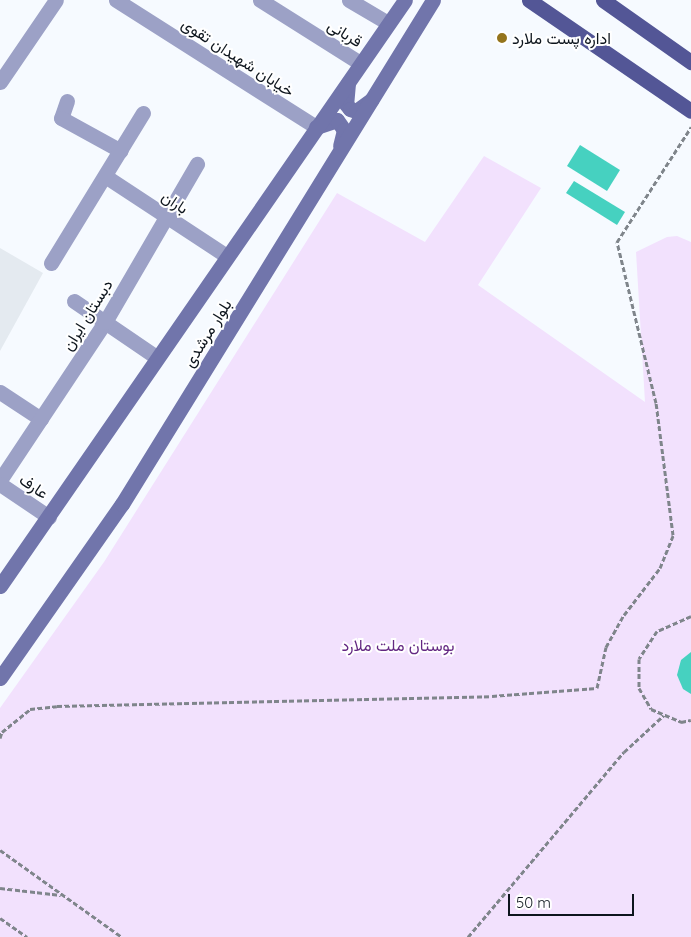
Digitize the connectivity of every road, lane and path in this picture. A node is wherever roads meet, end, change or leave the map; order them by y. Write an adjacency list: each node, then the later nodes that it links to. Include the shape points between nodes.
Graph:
1 (56, 0): 12 (street)
2 (116, 0): 19 (street, خیابان شهیدان تقوی)
3 (260, 0): 11 (street, قربانی)
4 (349, 0): 9 (street)
5 (405, 0): 9 (main road, بلوار مرشدی)
6 (434, 0): 14 (main road, بلوار مرشدی)
7 (529, 0): 16 (main road)
8 (603, 0): 10 (main road)
9 (388, 23): 11 (main road, بلوار مرشدی)
10 (691, 62)
11 (360, 63): 13 (main road, بلوار مرشدی)
12 (0, 82)
13 (348, 82): 14 (main road, via 346,104 350,109 356,111); 19 (main road, بلوار مرشدی)
14 (375, 98): 21 (main road, بلوار مرشدی)
15 (67, 101): 20 (street, via 61,118)
16 (691, 111)
17 (143, 113): 20 (street)
18 (691, 127): 40 (path, via 617,242 656,402 673,535 660,568 624,615 606,647 597,688 492,696 57,706 30,709 2,732)
19 (316, 128): 21 (main road, via 331,120 342,125 344,130); 25 (main road, بلوار مرشدی)
20 (121, 151): 23 (street)
21 (337, 156): 37 (main road, بلوار مرشدی, via 122,504)
22 (197, 164): 24 (street, دبستان ایران)
23 (105, 176): 24 (street, باران); 26 (street)
24 (167, 217): 25 (street, باران); 28 (street, دبستان ایران)
25 (226, 256): 29 (main road, بلوار مرشدی)
26 (51, 263)
27 (74, 301): 28 (street)
28 (105, 322): 29 (street); 31 (street, دبستان ایران)
29 (156, 357): 34 (main road, بلوار مرشدی)
30 (0, 392): 31 (street)
31 (41, 419): 32 (street, دبستان ایران)
32 (0, 480)
33 (0, 484): 34 (street, عارف)
34 (49, 518): 35 (main road, بلوار مرشدی)
35 (0, 586)
36 (691, 616): 38 (path, via 657,631 640,659 639,688 651,709)
37 (0, 678)
38 (664, 715): 39 (path, via 681,722); 48 (path, via 624,752)
39 (691, 720)
40 (0, 738)
41 (0, 850): 43 (path)
42 (0, 888): 43 (path)
43 (64, 895): 45 (path)
44 (0, 918): 46 (path)
45 (120, 936): 47 (path)
46 (27, 937)
47 (114, 937)
48 (468, 937)

